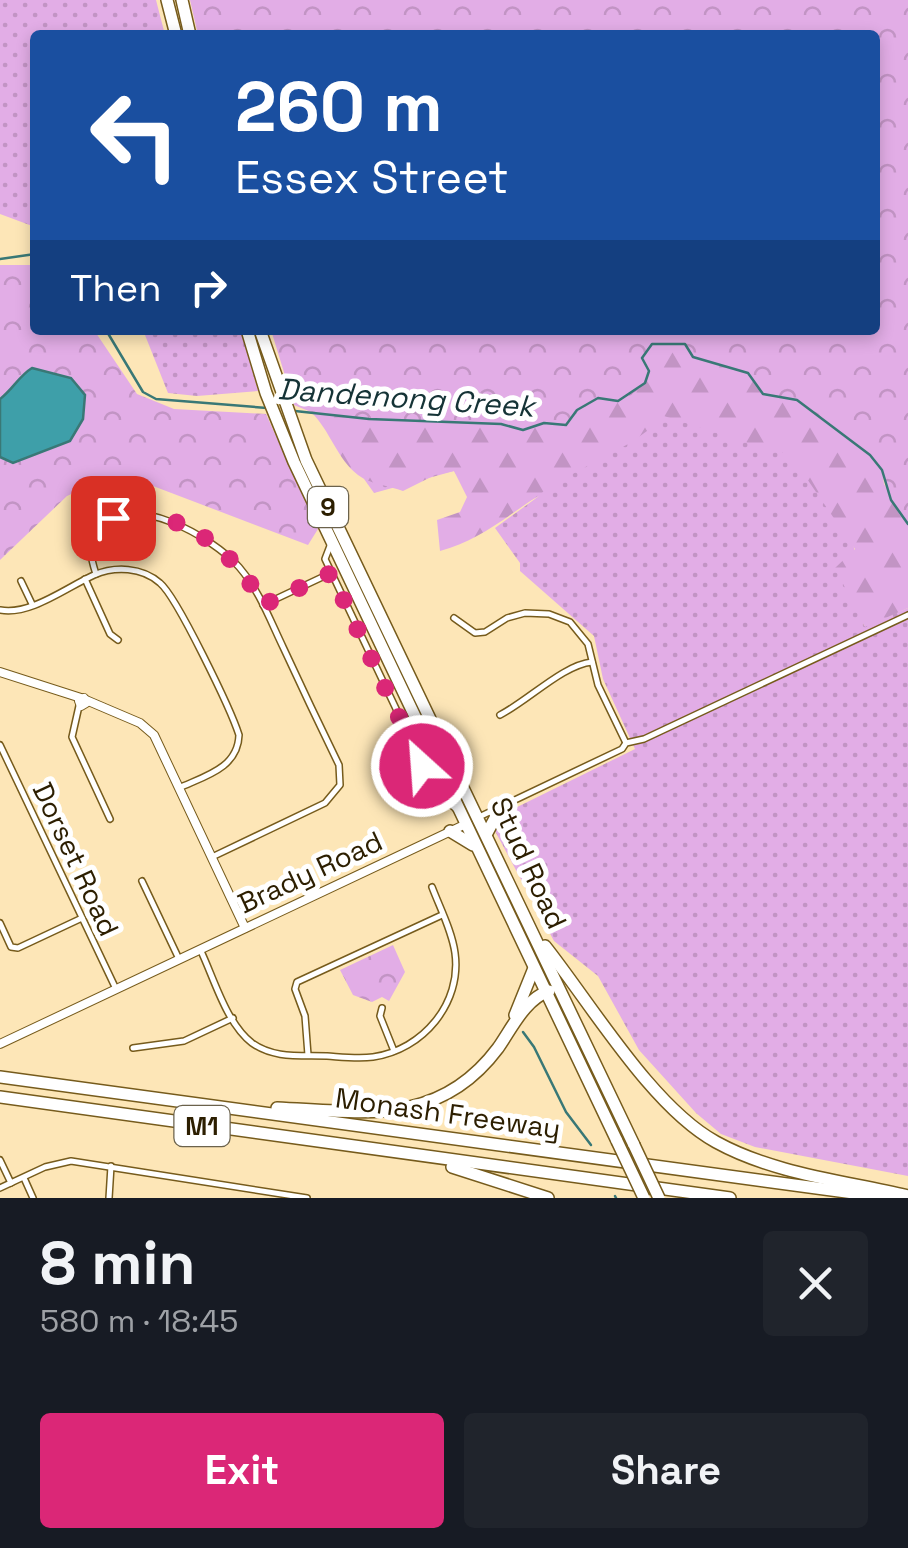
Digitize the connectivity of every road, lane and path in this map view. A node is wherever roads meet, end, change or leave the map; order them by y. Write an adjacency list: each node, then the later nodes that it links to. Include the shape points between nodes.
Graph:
1 (167, 0): 3 (highway)
2 (182, 0): 4 (highway)
3 (175, 30)
4 (189, 30)
5 (248, 335): 7 (highway, Stud Road / 9, via 278,424)
6 (262, 335): 25 (highway, Stud Road / 9, via 293,427)
7 (332, 543): 8 (street, via 325,559); 27 (highway, Stud Road / 9)
8 (331, 573): 13 (street); 27 (street, via 434,791)
9 (96, 574): 10 (street); 13 (street, via 91,547 101,526 122,515 153,518 188,529 225,553); 24 (street, via 123,569 160,582 237,730 229,762)
10 (85, 579): 12 (street); 17 (street)
11 (20, 580): 12 (street)
12 (32, 604): 14 (street)
13 (263, 605): 34 (street, via 339,765 340,785 325,804)
14 (0, 610)
15 (908, 614): 22 (street, Brady Road)
16 (454, 618): 18 (street, via 482,632 521,613 556,616 582,634)
17 (118, 640)
18 (592, 662): 21 (street, via 564,671); 22 (street)
19 (0, 672): 20 (main road)
20 (82, 705): 24 (main road, via 149,730); 29 (street, via 72,738)
21 (500, 715)
22 (626, 743): 26 (street, Brady Road)
23 (0, 745): 38 (street, Dorset Road)
24 (180, 788): 34 (main road)
25 (471, 799): 26 (highway); 28 (highway, Stud Road / 9)
26 (497, 809): 28 (street, Brady Road); 32 (highway)
27 (458, 810): 30 (highway, Stud Road / 9); 31 (highway)
28 (480, 817): 30 (main road, Brady Road); 32 (highway, Stud Road / 9)
29 (110, 819)
30 (465, 824): 31 (main road, Brady Road); 33 (highway, Stud Road / 9)
31 (447, 832): 33 (highway); 40 (main road, Brady Road)
32 (487, 833): 41 (highway, Stud Road / 9)
33 (476, 847): 44 (highway, Stud Road / 9)
34 (212, 857): 40 (main road)
35 (142, 881): 43 (street)
36 (432, 887): 37 (street)
37 (442, 915): 54 (street, via 455,952 452,990 428,1030); 55 (street, via 297,982)
38 (82, 918): 39 (street, via 18,948 11,947); 46 (street, Dorset Road)
39 (0, 923)
40 (246, 928): 42 (main road, Brady Road)
41 (534, 930): 45 (highway, Stud Road / 9); 48 (highway)
42 (200, 949): 43 (main road, Brady Road); 50 (street)
43 (179, 959): 46 (main road, Brady Road)
44 (534, 968): 47 (highway, Stud Road / 9); 51 (highway)
45 (560, 988): 47 (highway); 48 (highway); 71 (highway, Stud Road / 9, bridge)
46 (116, 989): 52 (main road, Brady Road)
47 (546, 992): 51 (highway); 70 (highway, Stud Road / 9, bridge)
48 (581, 992): 65 (highway, via 673,1110 716,1142 794,1170)
49 (382, 1008): 54 (street)
50 (233, 1018): 53 (street, via 184,1040); 55 (street, via 256,1046)
51 (512, 1029): 58 (highway, via 460,1088 414,1108)
52 (0, 1044)
53 (133, 1048)
54 (394, 1052): 55 (street)
55 (308, 1055)
56 (0, 1077): 58 (highway, Monash Freeway / M1)
57 (0, 1098): 59 (highway, Monash Freeway / M1)
58 (204, 1106): 73 (highway, Monash Freeway / M1)
59 (403, 1154): 69 (highway); 72 (highway, Monash Freeway / M1)
60 (0, 1160): 63 (street)
61 (111, 1166): 62 (street, via 57,1162); 67 (street); 68 (street)
62 (24, 1177): 63 (street); 66 (street)
63 (11, 1183): 64 (street)
64 (0, 1188)
65 (908, 1196)
66 (33, 1198)
67 (109, 1198)
68 (303, 1198)
69 (548, 1198)
70 (644, 1198)
71 (659, 1198)
72 (730, 1198)
73 (890, 1198)

